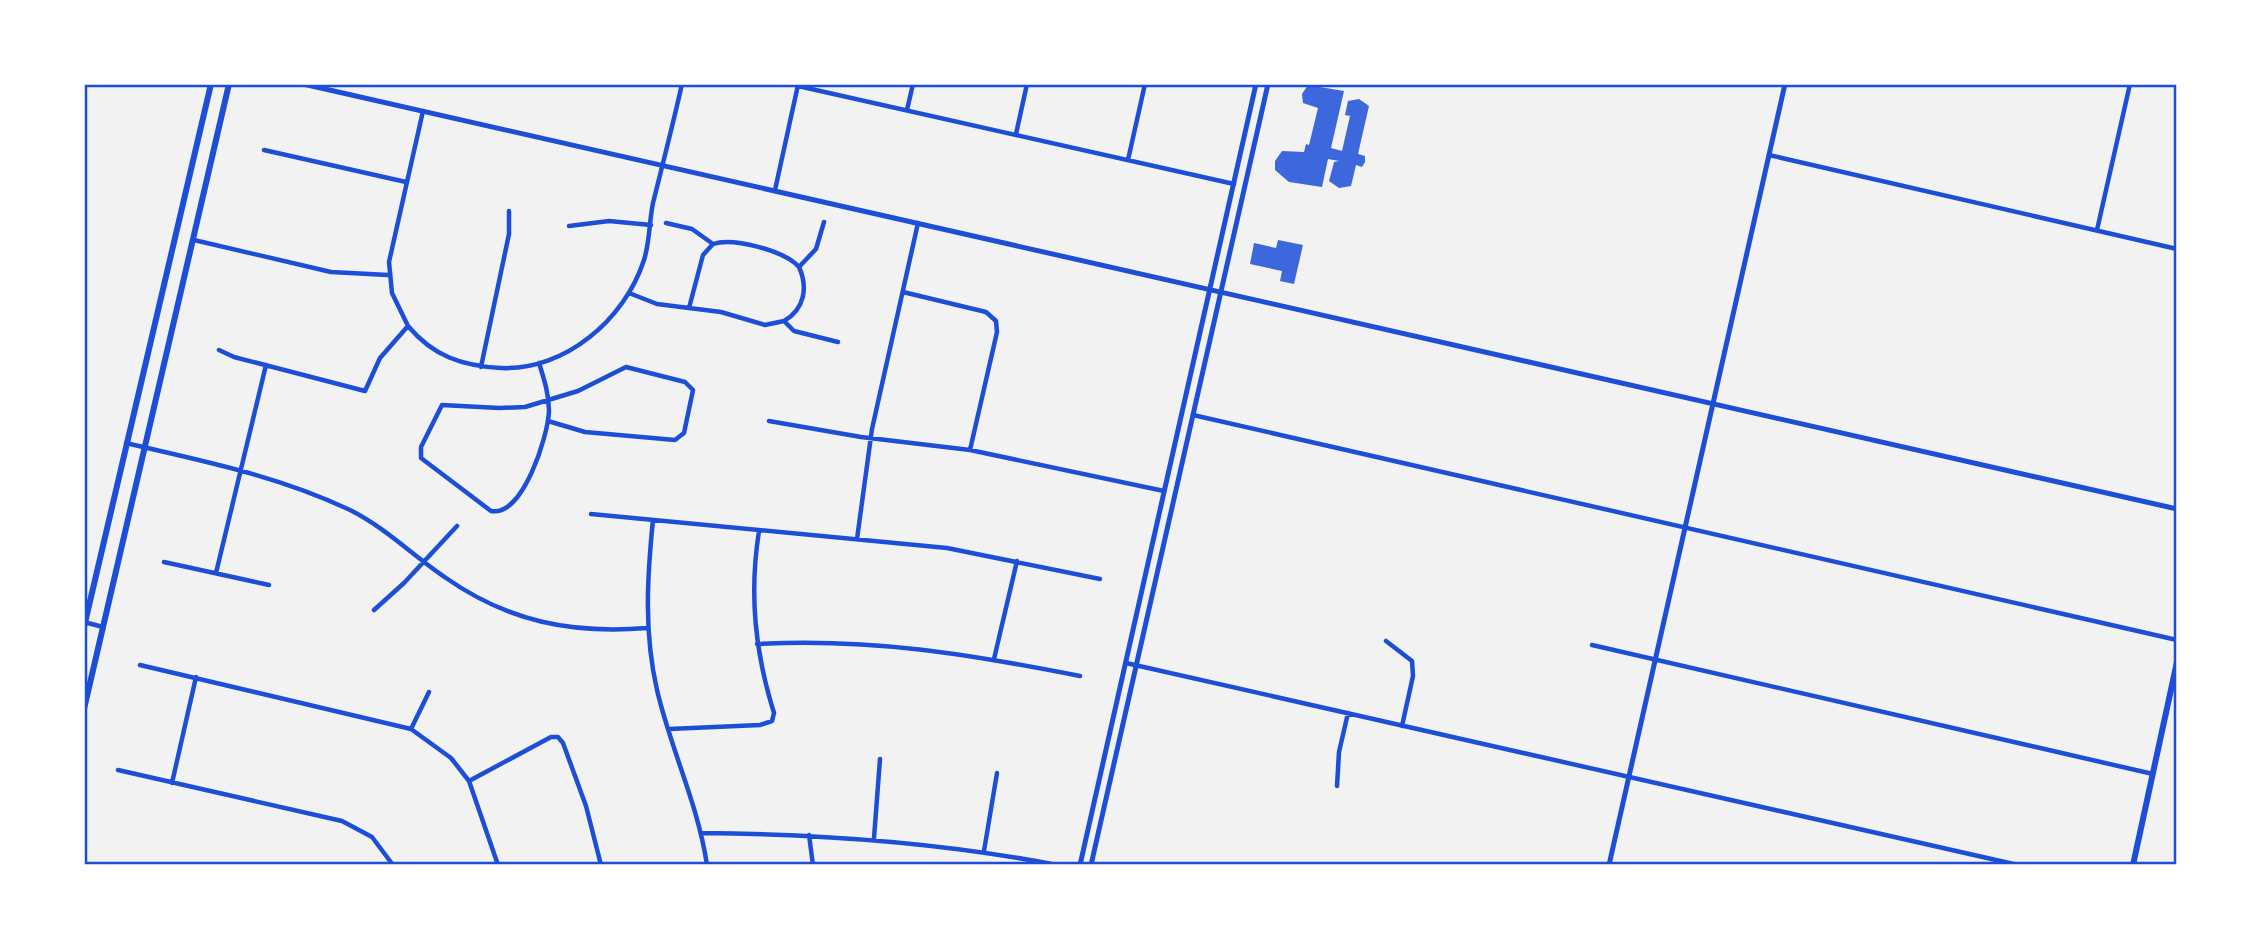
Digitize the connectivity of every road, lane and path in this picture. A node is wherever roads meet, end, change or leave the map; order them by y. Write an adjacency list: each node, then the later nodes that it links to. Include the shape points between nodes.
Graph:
1 (211, 84): 55 (main road)
2 (229, 84): 31 (main road)
3 (303, 84): 14 (street)
4 (682, 84): 19 (street)
5 (913, 84): 13 (street)
6 (1027, 84): 15 (street)
7 (1145, 84): 18 (street)
8 (1256, 84): 22 (street)
9 (1268, 84): 20 (street)
10 (1785, 84): 17 (street)
11 (2130, 84): 30 (street)
12 (798, 85): 13 (street); 23 (street)
13 (907, 110): 15 (street)
14 (423, 111): 19 (street); 21 (street)
15 (1016, 134): 18 (street)
16 (264, 150): 21 (street)
17 (1769, 155): 30 (street); 49 (street)
18 (1128, 160): 22 (street)
19 (664, 165): 23 (street); 28 (street)
20 (1248, 173): 22 (street); 38 (street)
21 (406, 182): 35 (street)
22 (1234, 184): 36 (street)
23 (775, 190): 26 (street)
24 (509, 211): 47 (street, via 509,234)
25 (824, 222): 34 (street, via 816,249)
26 (918, 222): 36 (street); 37 (street)
27 (666, 223): 32 (street, via 692,229)
28 (651, 225): 29 (street, via 609,221); 39 (street, via 644,260)
29 (569, 226)
30 (2096, 230): 33 (street)
31 (194, 240): 35 (street, via 331,272); 56 (main road)
32 (713, 244): 34 (street, via 728,241 779,253); 40 (street, via 703,255)
33 (2177, 249)
34 (799, 267): 41 (street, via 805,286 803,300)
35 (388, 275): 42 (street)
36 (1210, 290): 38 (street); 53 (street)
37 (903, 292): 54 (street); 57 (street, via 986,312 996,321)
38 (1220, 292): 49 (street); 50 (street)
39 (629, 293): 40 (street, via 657,304); 45 (street, via 611,318 585,341)
40 (689, 308): 41 (street, via 765,325)
41 (785, 321): 43 (street, via 794,331)
42 (408, 326): 46 (street, via 380,358 365,391); 47 (street, via 439,354)
43 (838, 342)
44 (219, 350): 46 (street)
45 (539, 363): 47 (street); 48 (street)
46 (267, 365): 58 (street)
47 (481, 367)
48 (549, 401): 51 (street); 51 (street, via 626,367 685,382 693,390 684,433 675,440 585,432); 51 (street, via 499,408 442,405 421,447 421,458 498,512 507,509 528,481)
49 (1712, 404): 60 (street); 64 (street)
50 (1193, 415): 53 (street); 64 (street); 86 (street)
51 (548, 421)
52 (769, 421): 54 (street)
53 (1180, 424): 59 (street)
54 (870, 438): 57 (street); 66 (street)
55 (125, 443): 56 (street); 74 (main road)
56 (143, 447): 58 (street); 75 (main road)
57 (970, 450): 59 (street)
58 (241, 470): 69 (street, via 354,512); 70 (street)
59 (1164, 491): 84 (street)
60 (2177, 509)
61 (592, 514): 62 (street)
62 (653, 520): 65 (street); 76 (street, via 647,573)
63 (457, 526): 69 (street)
64 (1685, 528): 78 (street); 82 (street)
65 (759, 530): 66 (street); 79 (street, via 753,572)
66 (857, 539): 67 (street)
67 (1017, 561): 71 (street); 81 (street)
68 (164, 562): 70 (street)
69 (425, 562): 73 (street); 76 (street, via 466,591 539,622 573,629)
70 (216, 573): 72 (street)
71 (1100, 579)
72 (269, 585)
73 (374, 610)
74 (84, 624): 75 (street)
75 (103, 626): 90 (main road)
76 (648, 628): 94 (street)
77 (1386, 640): 92 (street, via 1412,661)
78 (2177, 640)
79 (757, 644): 81 (street, via 860,643); 94 (street, via 774,713 772,722)
80 (1592, 645): 82 (street)
81 (994, 659): 87 (street)
82 (1656, 660): 98 (street); 99 (street)
83 (2177, 662): 98 (main road)
84 (1126, 663): 86 (street); 113 (street)
85 (141, 665): 88 (street)
86 (1136, 665): 91 (street); 114 (street)
87 (1080, 676)
88 (196, 677): 93 (street); 101 (street)
89 (429, 692): 93 (street)
90 (84, 709)
91 (1348, 713): 92 (street); 102 (street)
92 (1402, 726): 99 (street)
93 (411, 729): 100 (street, via 451,758)
94 (668, 729): 103 (street)
95 (880, 759): 105 (street)
96 (118, 770): 101 (street)
97 (997, 773): 106 (street)
98 (2154, 774): 117 (main road)
99 (1629, 778): 115 (street); 116 (street)
100 (469, 781): 108 (street); 109 (street, via 558,737 586,806)
101 (172, 783): 107 (street, via 342,821 372,837)
102 (1337, 786)
103 (702, 833): 104 (street); 110 (street)
104 (809, 835): 105 (street); 111 (street)
105 (874, 838): 106 (street)
106 (984, 851): 112 (street)
107 (393, 865)
108 (498, 865)
109 (601, 865)
110 (707, 865)
111 (813, 865)
112 (1057, 865)
113 (1080, 865)
114 (1091, 865)
115 (1609, 865)
116 (2018, 865)
117 (2133, 865)

